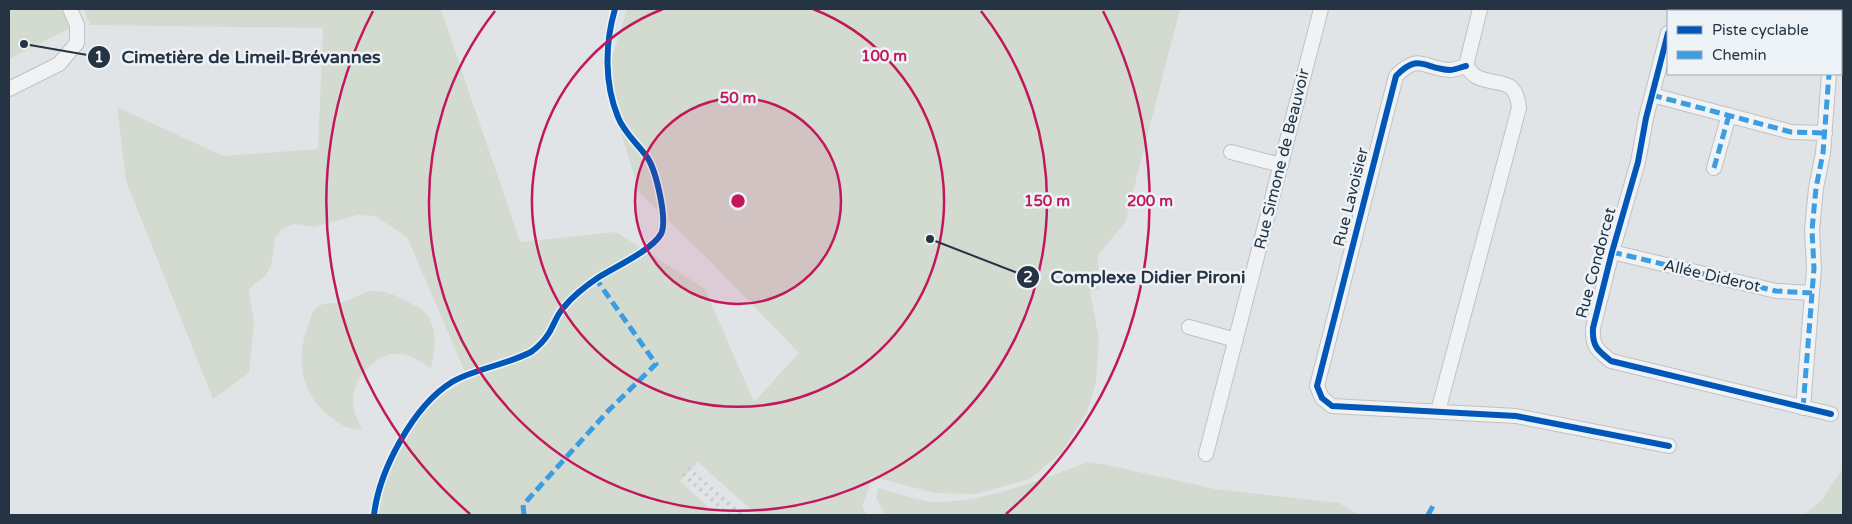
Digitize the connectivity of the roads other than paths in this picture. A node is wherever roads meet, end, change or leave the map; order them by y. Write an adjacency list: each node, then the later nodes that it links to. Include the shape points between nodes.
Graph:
1 (70, 9): 7 (street, via 77,26 77,43 59,64)
2 (1321, 9): 12 (street, Rue Simone de Beauvoir)
3 (1480, 9): 5 (street)
4 (1667, 37): 8 (street, Rue Condorcet)
5 (1466, 66): 19 (street, via 1476,76 1509,85 1518,96 1519,108); 19 (street, Rue Lavoisier, via 1451,70 1419,63 1406,65 1396,76 1317,386 1322,398 1332,406)
6 (1829, 75): 10 (street)
7 (9, 89)
8 (1652, 95): 9 (street); 14 (street, Rue Condorcet, via 1638,162)
9 (1729, 116): 10 (street, via 1791,132); 13 (street)
10 (1825, 133): 15 (street, via 1813,221)
11 (1231, 152): 12 (street)
12 (1281, 165): 17 (street, Rue Simone de Beauvoir)
13 (1714, 168)
14 (1612, 252): 15 (street, Allée Diderot, via 1776,291); 18 (street, Rue Condorcet, via 1593,328 1592,340 1599,351 1611,360)
15 (1812, 294): 18 (street)
16 (1189, 327): 17 (street)
17 (1236, 340): 22 (street, Rue Simone de Beauvoir)
18 (1804, 408): 20 (street, Rue Condorcet)
19 (1438, 411): 21 (street, via 1516,416)
20 (1831, 414)
21 (1669, 446)
22 (1206, 454)

